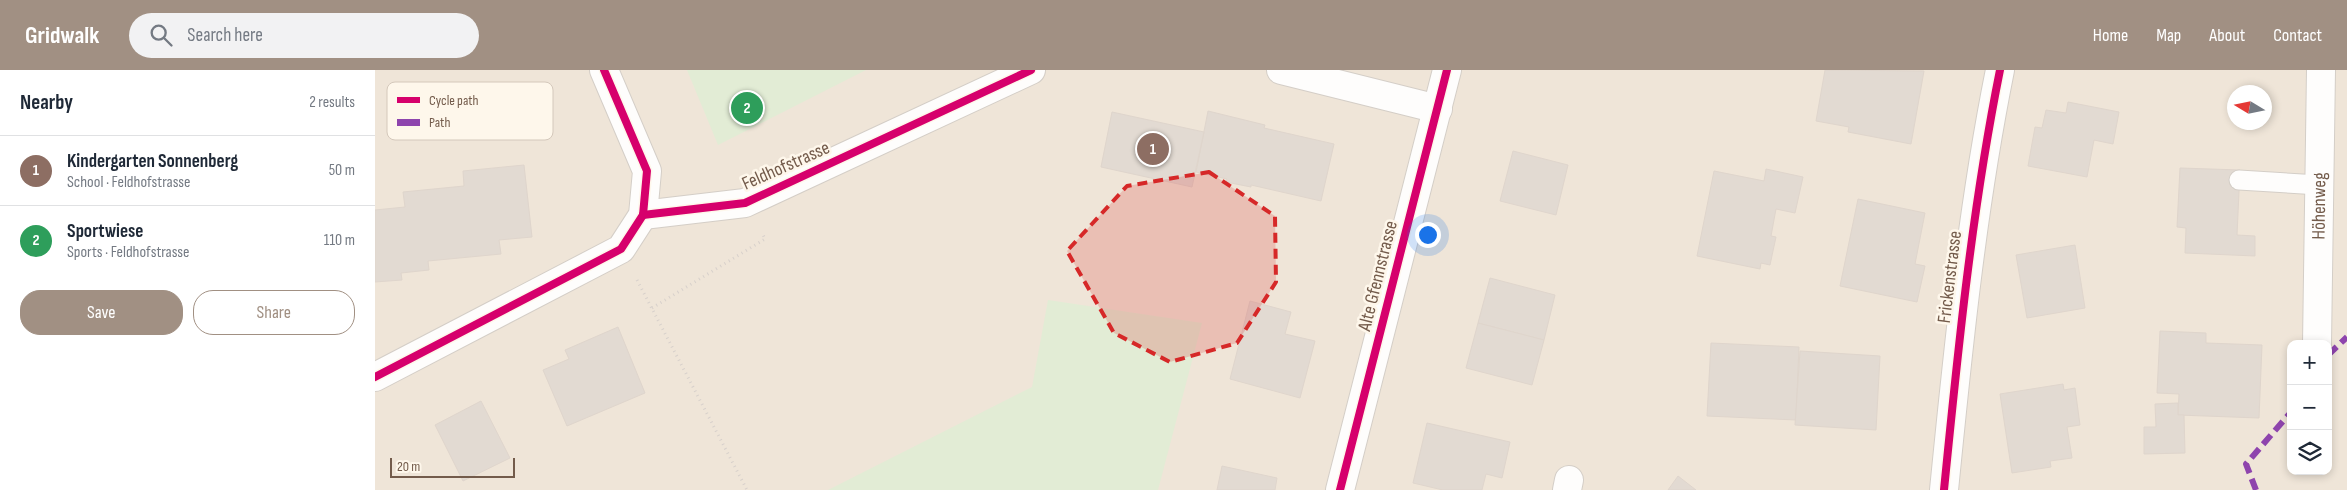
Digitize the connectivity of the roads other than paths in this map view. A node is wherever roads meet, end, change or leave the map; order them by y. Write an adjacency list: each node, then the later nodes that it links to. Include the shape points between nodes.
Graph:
1 (604, 70): 10 (street, via 647,171)
2 (1031, 70): 10 (street, Feldhofstrasse, via 745,204)
3 (1281, 70): 7 (street)
4 (1447, 70): 7 (street, Alte Gfennstrasse)
5 (2000, 70): 14 (street, Frickenstrasse, via 1973,229)
6 (2321, 70): 9 (street, Höhenweg)
7 (1437, 109): 13 (street, Alte Gfennstrasse)
8 (2239, 180): 9 (lane)
9 (2319, 185): 11 (street, Höhenweg)
10 (643, 215): 12 (street, via 621,249)
11 (2317, 340)
12 (375, 377)
13 (1340, 490)
14 (1944, 490)

